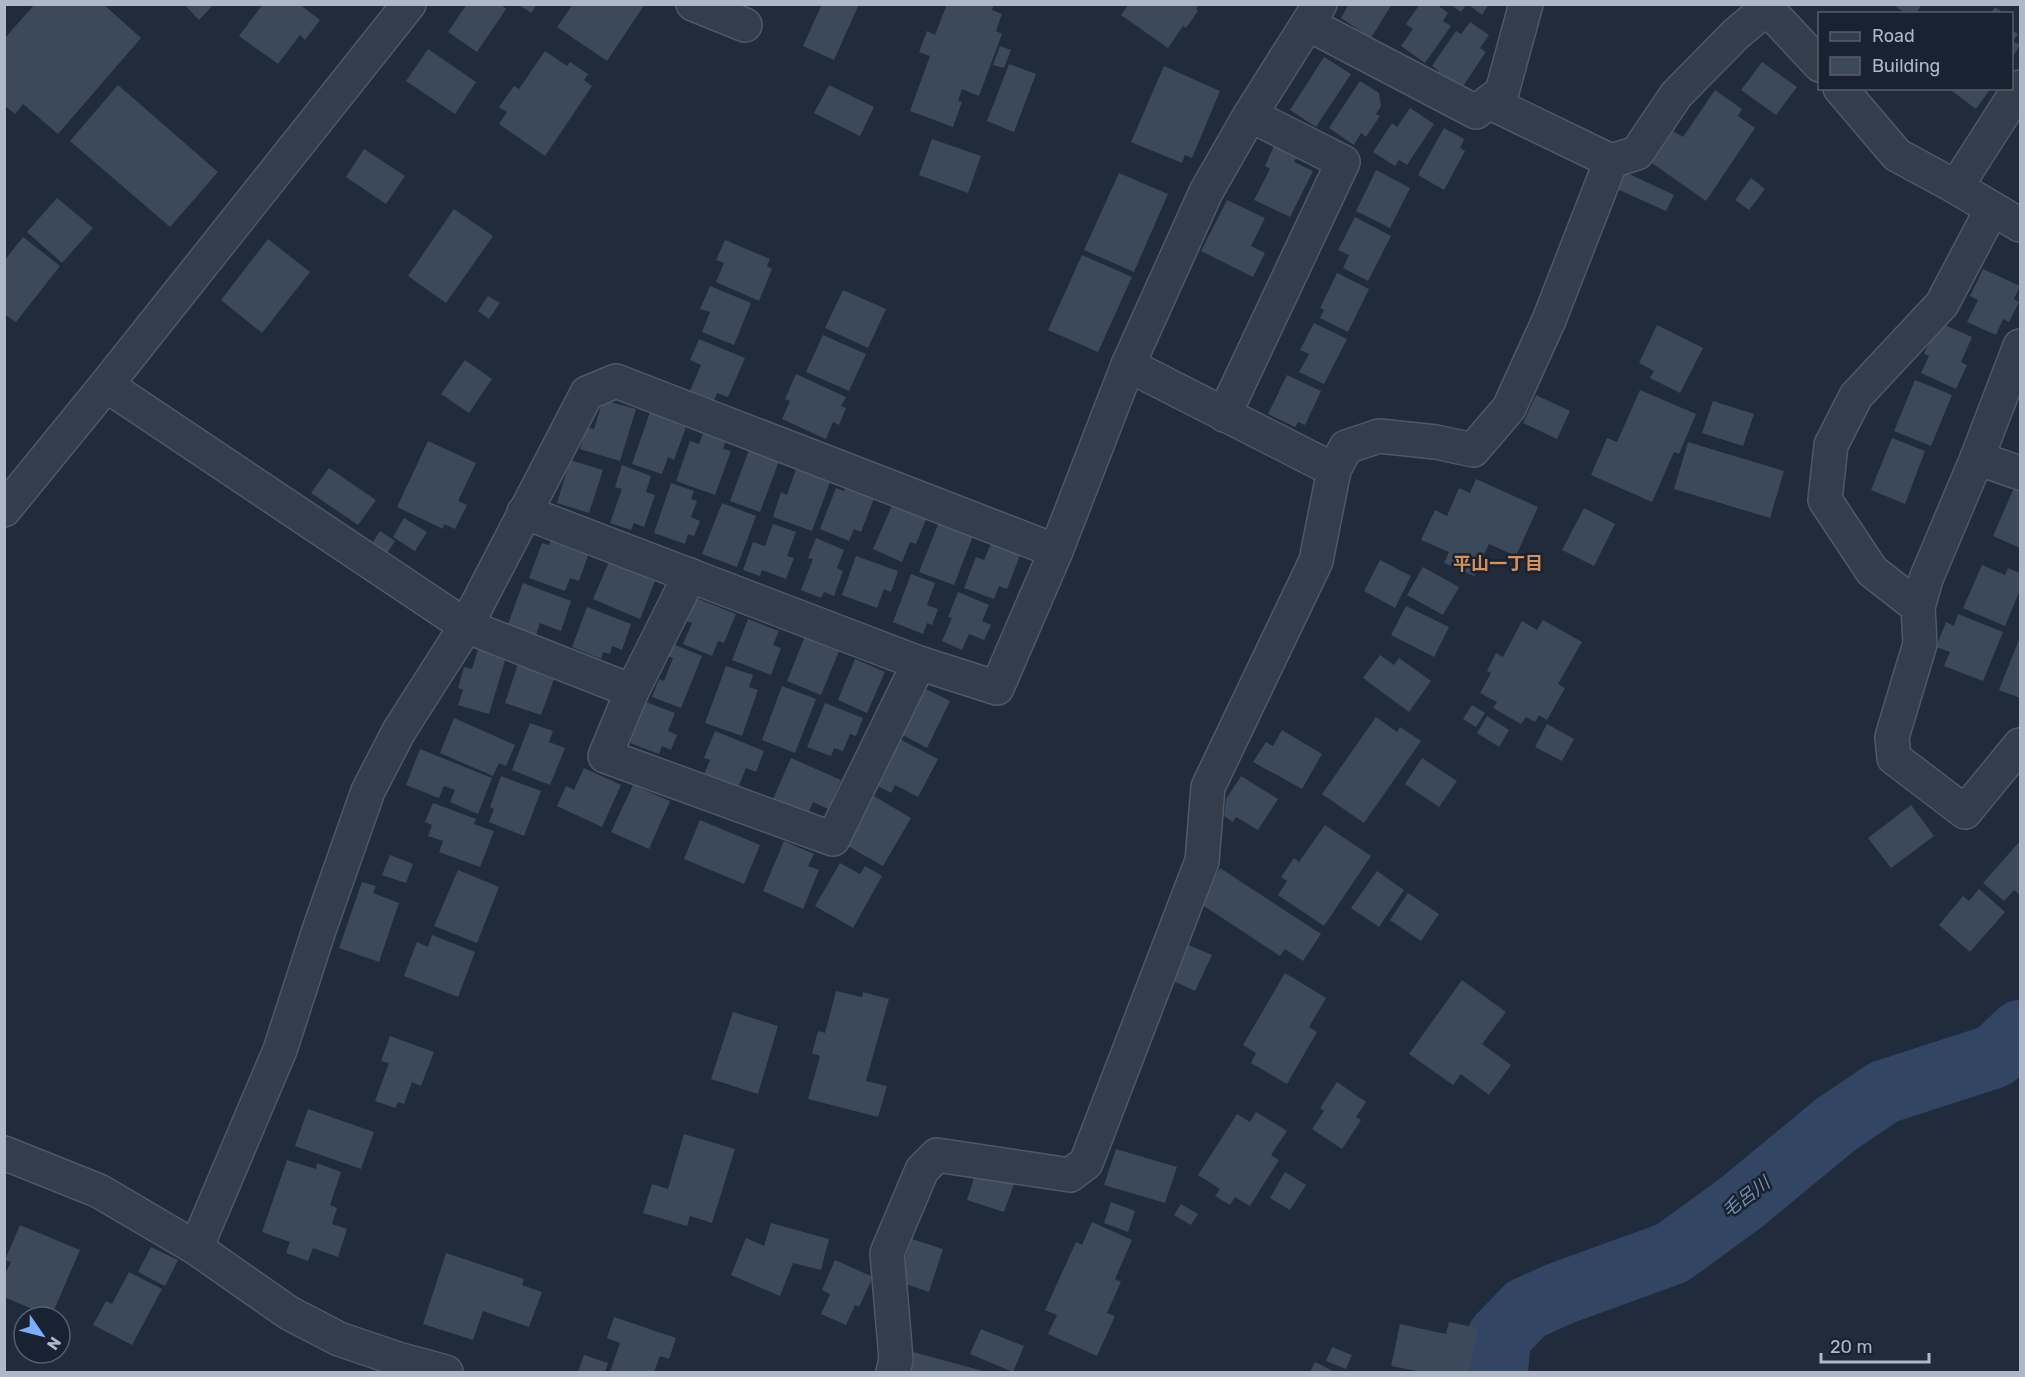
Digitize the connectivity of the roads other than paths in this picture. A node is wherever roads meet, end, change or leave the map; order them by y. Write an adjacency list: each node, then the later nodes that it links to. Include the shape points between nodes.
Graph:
1 (409, 4): 18 (street)
2 (693, 4): 6 (street)
3 (1526, 4): 10 (street, via 1502,92)
4 (1765, 7): 7 (street); 12 (street, via 1676,95 1637,153)
5 (1314, 14): 10 (street, via 1476,112); 11 (street)
6 (745, 25)
7 (1818, 63)
8 (2020, 87): 13 (street)
9 (1842, 90): 13 (street, via 1897,155)
10 (1489, 102): 12 (street)
11 (1250, 116): 17 (street, via 1206,192); 19 (street, via 1343,162)
12 (1611, 161): 21 (street, via 1549,320 1509,408 1473,450 1379,436 1347,447)
13 (1956, 187): 14 (street)
14 (1992, 208): 15 (street); 27 (street, via 1942,304 1856,396 1831,445 1826,500 1872,571)
15 (2020, 225)
16 (2020, 346): 20 (street)
17 (1128, 364): 19 (street); 25 (street)
18 (106, 385): 23 (street); 28 (street)
19 (1224, 415): 21 (street)
20 (1977, 458): 22 (street); 27 (street)
21 (1334, 470): 35 (street, via 1316,561 1208,787 1202,861 1086,1163 1070,1175 938,1155 921,1170 887,1253)
22 (2020, 473)
23 (4, 510)
24 (524, 512): 25 (street, via 587,393 616,381); 26 (street); 28 (street)
25 (1056, 551): 29 (street, via 997,688)
26 (690, 575): 29 (street); 30 (street)
27 (1918, 607): 31 (street, via 1920,644 1892,737 1894,758 1965,813)
28 (466, 626): 30 (street); 33 (street, via 399,731 368,791 280,1050)
29 (919, 663): 30 (street, via 833,839 605,756)
30 (632, 691)
31 (2020, 745)
32 (4, 1153): 33 (street, via 99,1191)
33 (196, 1248): 34 (street, via 289,1313 339,1339)
34 (446, 1372)
35 (894, 1372)

